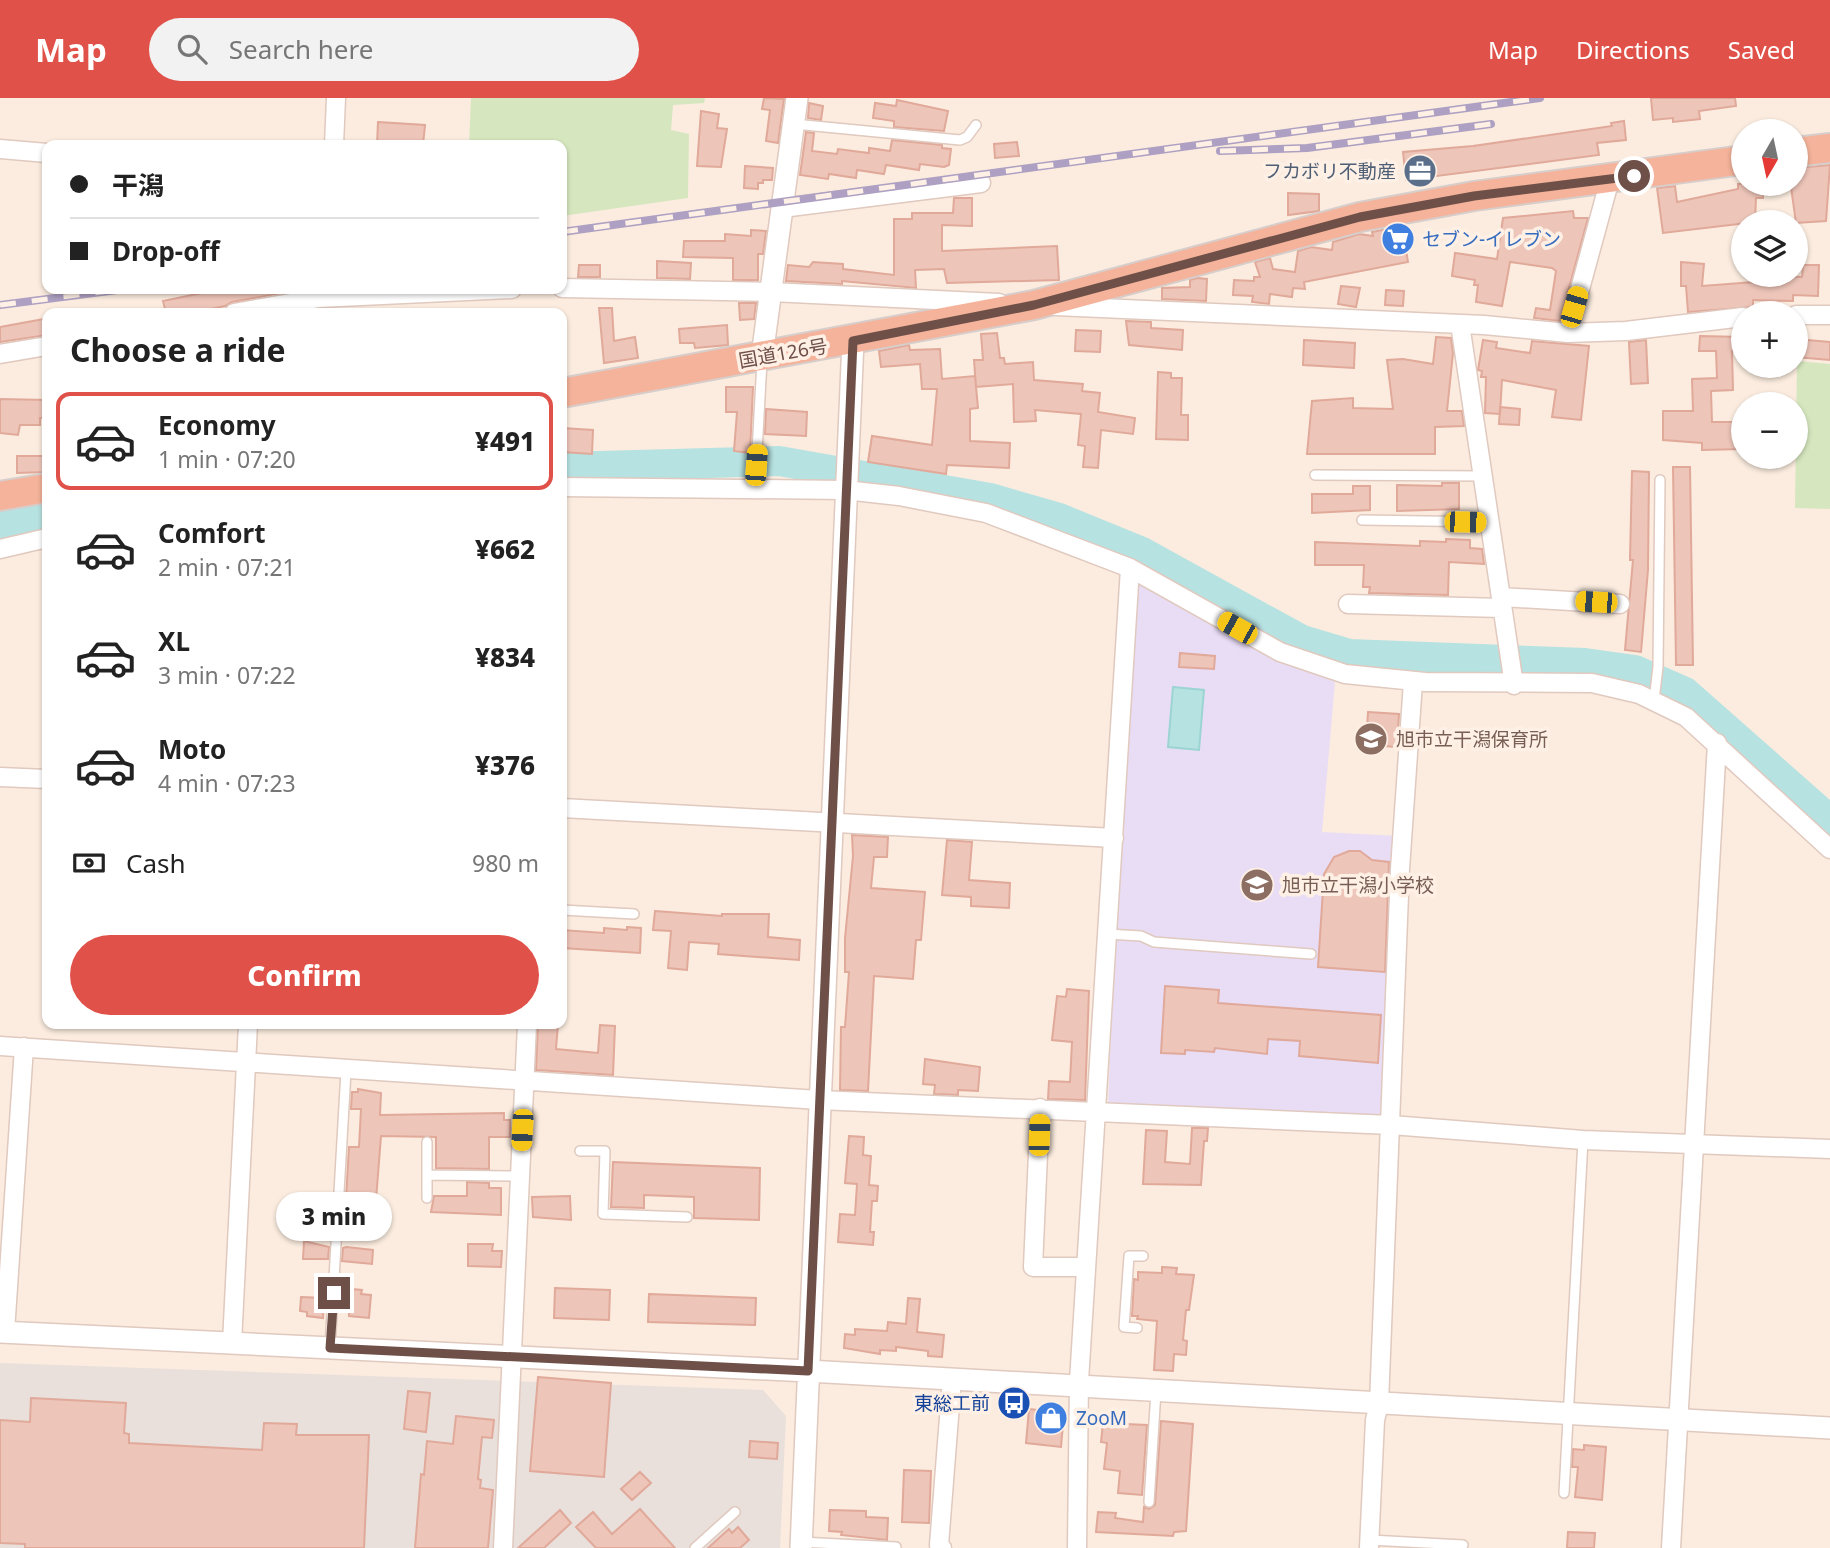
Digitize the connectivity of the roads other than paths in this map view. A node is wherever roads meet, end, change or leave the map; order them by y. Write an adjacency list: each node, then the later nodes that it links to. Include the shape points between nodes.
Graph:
1 (336, 98): 5 (street)
2 (797, 98): 3 (street)
3 (794, 124): 4 (lane, via 960,140); 13 (street)
4 (976, 125)
5 (334, 140)
6 (1830, 148): 8 (highway)
7 (0, 149): 9 (street)
8 (1808, 151)
9 (42, 153)
10 (1731, 162): 11 (highway, 国道126号)
11 (1610, 179): 18 (highway, 国道126号, via 1474,196 1360,217); 24 (street)
12 (981, 183): 13 (street)
13 (782, 208): 15 (street)
14 (567, 288): 15 (street)
15 (771, 292): 18 (street); 28 (street)
16 (422, 294): 17 (street)
17 (314, 300): 19 (street)
18 (1034, 305): 23 (street); 25 (highway, 国道126号)
19 (264, 308)
20 (1808, 315): 21 (street)
21 (1830, 315)
22 (1731, 318): 24 (street)
23 (1460, 324): 24 (street); 31 (street)
24 (1567, 333)
25 (853, 341): 28 (highway, 国道126号); 36 (street)
26 (42, 346): 27 (street)
27 (0, 354)
28 (762, 356): 29 (highway, 国道126号); 34 (lane)
29 (567, 392)
30 (1315, 475): 31 (lane)
31 (1483, 476): 39 (street)
32 (1660, 480): 48 (lane)
33 (567, 487): 34 (street)
34 (755, 488): 36 (street)
35 (42, 489): 37 (highway)
36 (845, 490): 42 (street, via 986,513); 53 (street)
37 (0, 496)
38 (1362, 520): 39 (lane)
39 (1490, 522): 43 (street)
40 (42, 539): 41 (street)
41 (0, 549)
42 (1130, 568): 47 (street, via 1280,652 1345,674); 54 (street)
43 (1502, 603): 44 (street); 45 (street); 46 (street)
44 (1348, 604)
45 (1619, 604)
46 (1513, 679): 47 (street); 48 (street, via 1592,683)
47 (1413, 682): 70 (street)
48 (1655, 695): 49 (street)
49 (1717, 743): 55 (street); 73 (street)
50 (0, 777): 51 (street)
51 (42, 779)
52 (567, 808): 53 (street)
53 (832, 823): 54 (street); 67 (street)
54 (1114, 838): 58 (street)
55 (1830, 849)
56 (567, 910): 57 (lane)
57 (634, 914)
58 (1107, 934): 59 (lane); 69 (street)
59 (1311, 954)
60 (248, 1029): 64 (street)
61 (527, 1029): 66 (street)
62 (0, 1046): 63 (street)
63 (24, 1047): 64 (street); 83 (street)
64 (247, 1060): 65 (street); 84 (street)
65 (346, 1071): 66 (street); 85 (lane)
66 (524, 1081): 67 (street); 77 (street)
67 (819, 1100): 68 (street); 87 (street)
68 (1040, 1108): 69 (street); 81 (street, via 1033,1267)
69 (1094, 1111): 70 (street); 81 (street)
70 (1391, 1125): 71 (street); 91 (street)
71 (1583, 1140): 73 (street); 92 (lane)
72 (427, 1142): 76 (lane)
73 (1695, 1144): 74 (street); 93 (street)
74 (1830, 1149)
75 (580, 1151): 79 (lane, via 605,1151 603,1214)
76 (427, 1175): 77 (lane); 78 (lane)
77 (519, 1176): 86 (street)
78 (427, 1198)
79 (687, 1217)
80 (1143, 1256): 82 (lane, via 1129,1255 1124,1327)
81 (1086, 1267): 89 (street)
82 (1137, 1328)
83 (3, 1332): 84 (street)
84 (232, 1343): 85 (street)
85 (330, 1348): 86 (street)
86 (512, 1357): 87 (street); 102 (street)
87 (808, 1371): 88 (street); 99 (street)
88 (951, 1379): 89 (street); 104 (street)
89 (1079, 1386): 90 (street); 105 (street)
90 (1156, 1391): 91 (street); 96 (lane)
91 (1379, 1404): 92 (street); 98 (street)
92 (1568, 1414): 93 (street); 95 (lane)
93 (1680, 1420): 94 (street); 106 (street)
94 (1830, 1428)
95 (1564, 1493)
96 (1149, 1502)
97 (734, 1512): 103 (lane)
98 (1370, 1544): 100 (lane)
99 (801, 1545): 101 (lane)
100 (1463, 1545)
101 (896, 1547)
102 (503, 1548)
103 (695, 1548)
104 (942, 1548)
105 (1077, 1548)
106 (1671, 1548)

